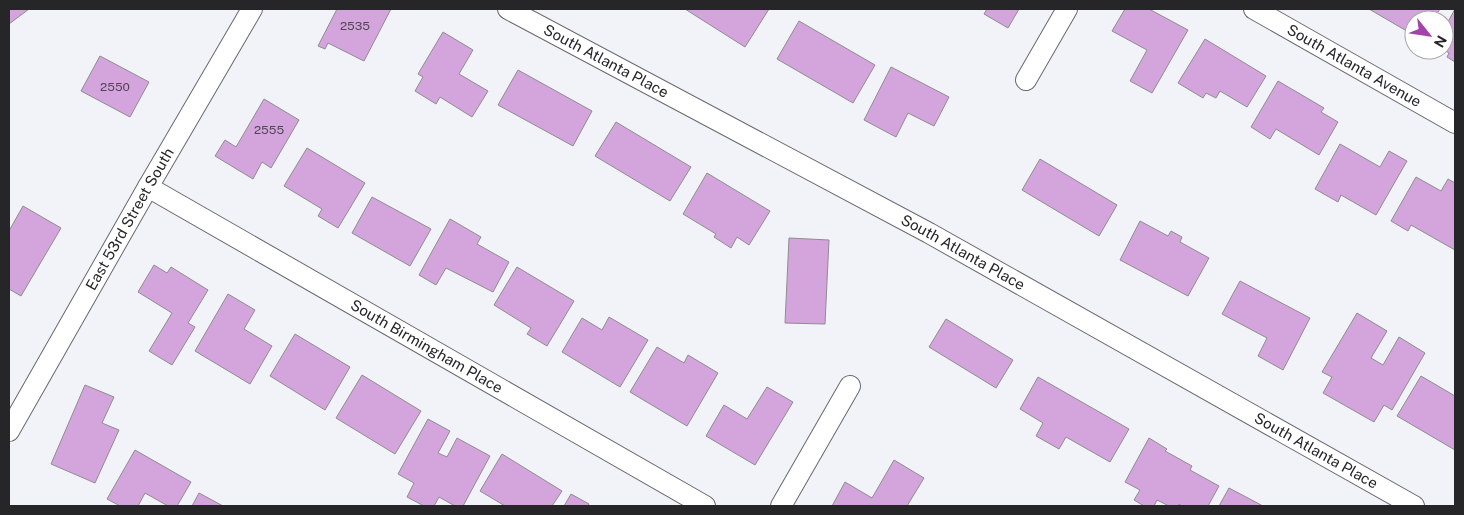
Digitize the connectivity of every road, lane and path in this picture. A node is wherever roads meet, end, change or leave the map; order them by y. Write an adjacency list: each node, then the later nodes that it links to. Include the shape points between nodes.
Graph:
1 (252, 9): 7 (street, East 53rd Street South)
2 (508, 9): 12 (street, South Atlanta Place, via 929,233)
3 (1067, 9): 5 (street)
4 (1254, 9): 6 (street, South Atlanta Avenue)
5 (1026, 80)
6 (1455, 123)
7 (148, 187): 9 (street, East 53rd Street South); 10 (street, South Birmingham Place)
8 (850, 386): 11 (street)
9 (9, 431)
10 (705, 506)
11 (782, 506)
12 (1414, 506)

